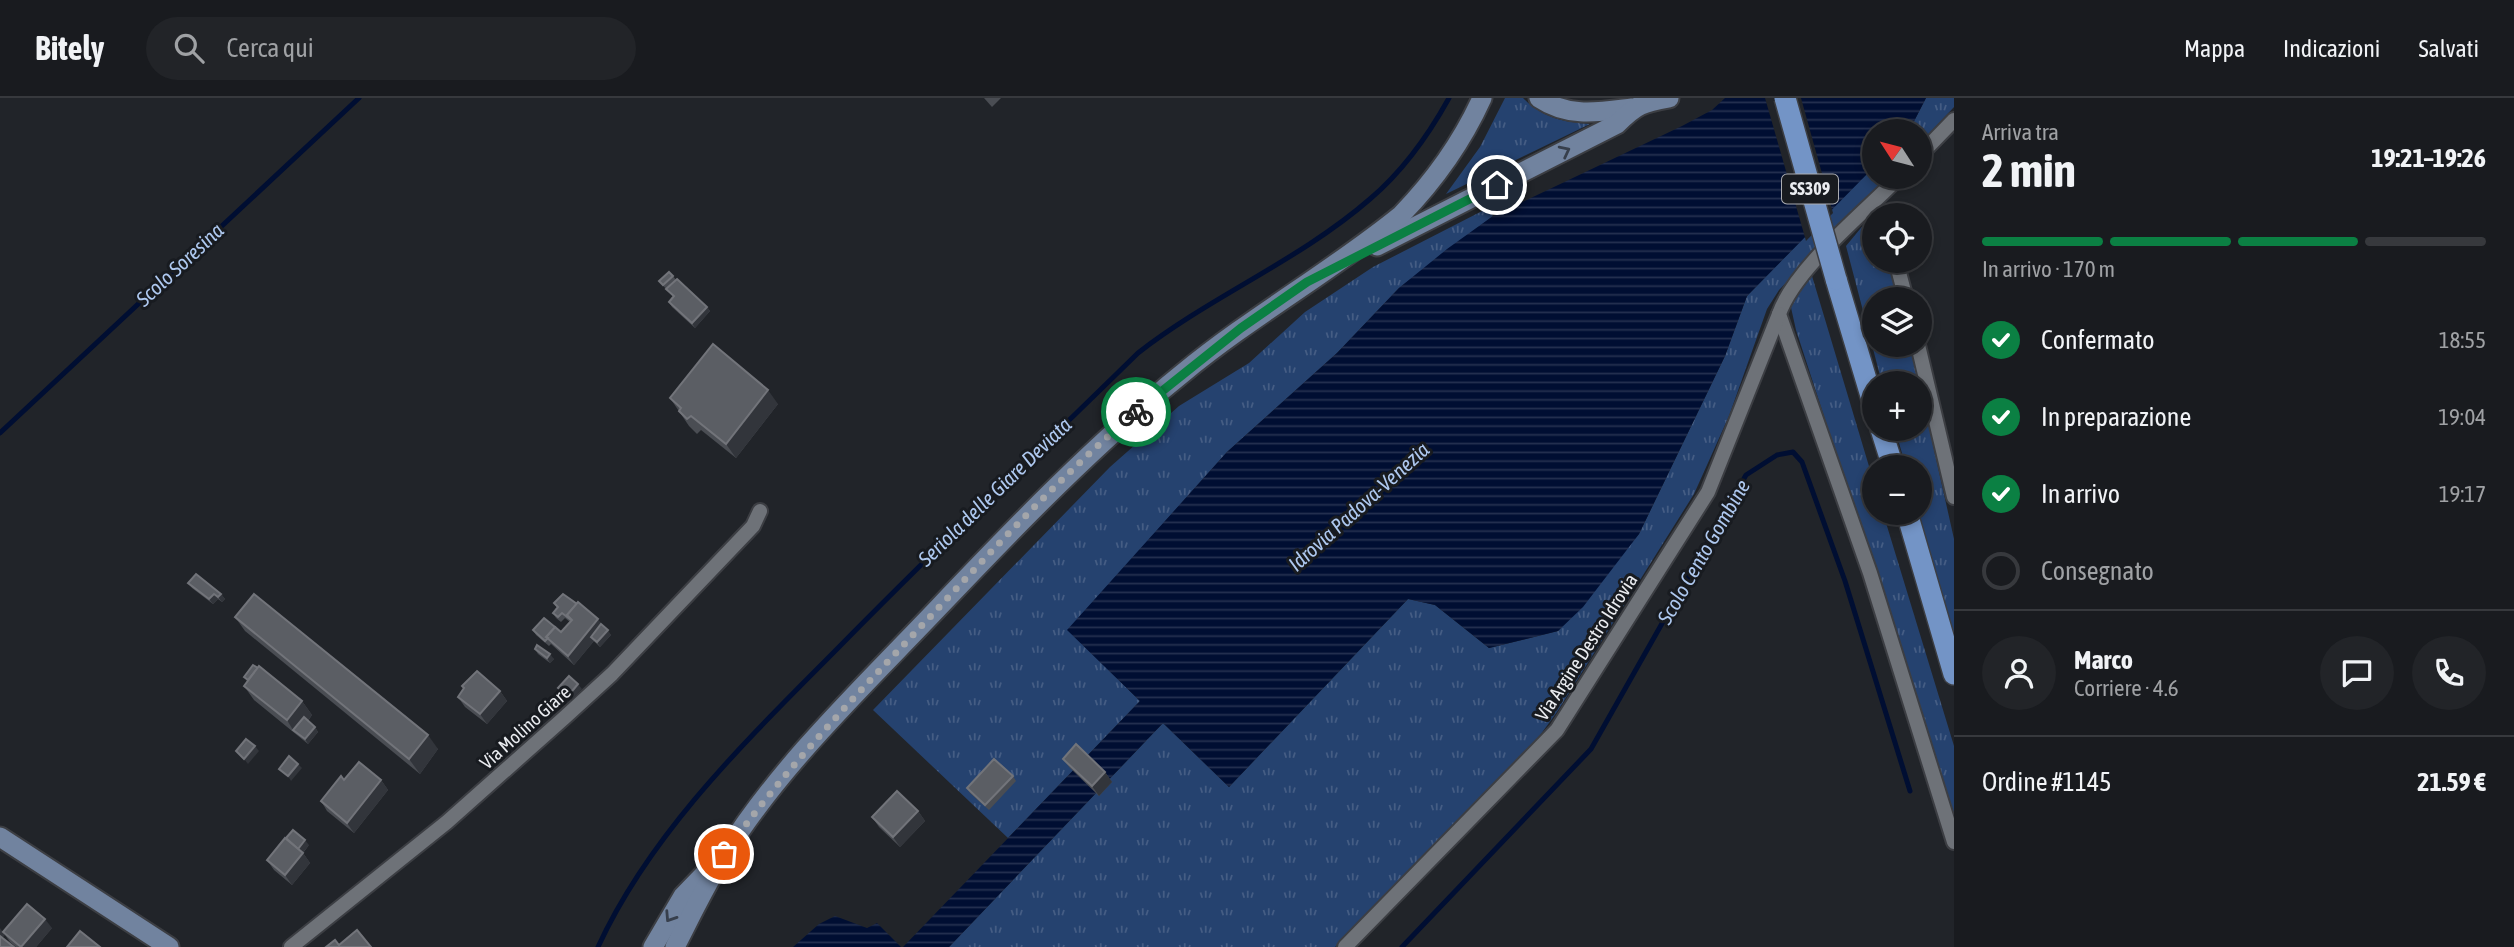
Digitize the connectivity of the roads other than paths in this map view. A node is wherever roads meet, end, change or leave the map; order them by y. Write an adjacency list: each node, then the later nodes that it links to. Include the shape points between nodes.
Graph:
1 (1482, 98): 9 (main road, via 1455,149 1423,192 1385,228)
2 (1539, 98): 5 (main road, via 1585,114)
3 (1669, 98): 5 (main road)
4 (1785, 98): 12 (main road, SS309, bridge)
5 (1642, 103): 9 (main road, one-way to 5, via 1618,124)
6 (1954, 120): 7 (street)
7 (1932, 143)
8 (1862, 223): 10 (street, Via Argine Destro Idrovia, via 1803,274 1784,298)
9 (1307, 282): 19 (main road, via 1184,372 1075,466 823,730)
10 (1779, 314): 18 (street, via 1870,573); 24 (street, Via Argine Destro Idrovia, via 1708,492 1557,730)
11 (1921, 357): 13 (street)
12 (1864, 371)
13 (1954, 497)
14 (760, 511): 21 (street, Via Molino Giare, via 754,526 612,674 447,822)
15 (1911, 525): 16 (main road)
16 (1954, 674)
17 (0, 837): 20 (main road)
18 (1954, 842)
19 (724, 854): 22 (main road, one-way to 22, via 683,896); 23 (main road)
20 (169, 947)
21 (291, 947)
22 (653, 947)
23 (675, 947)
24 (1345, 947)

